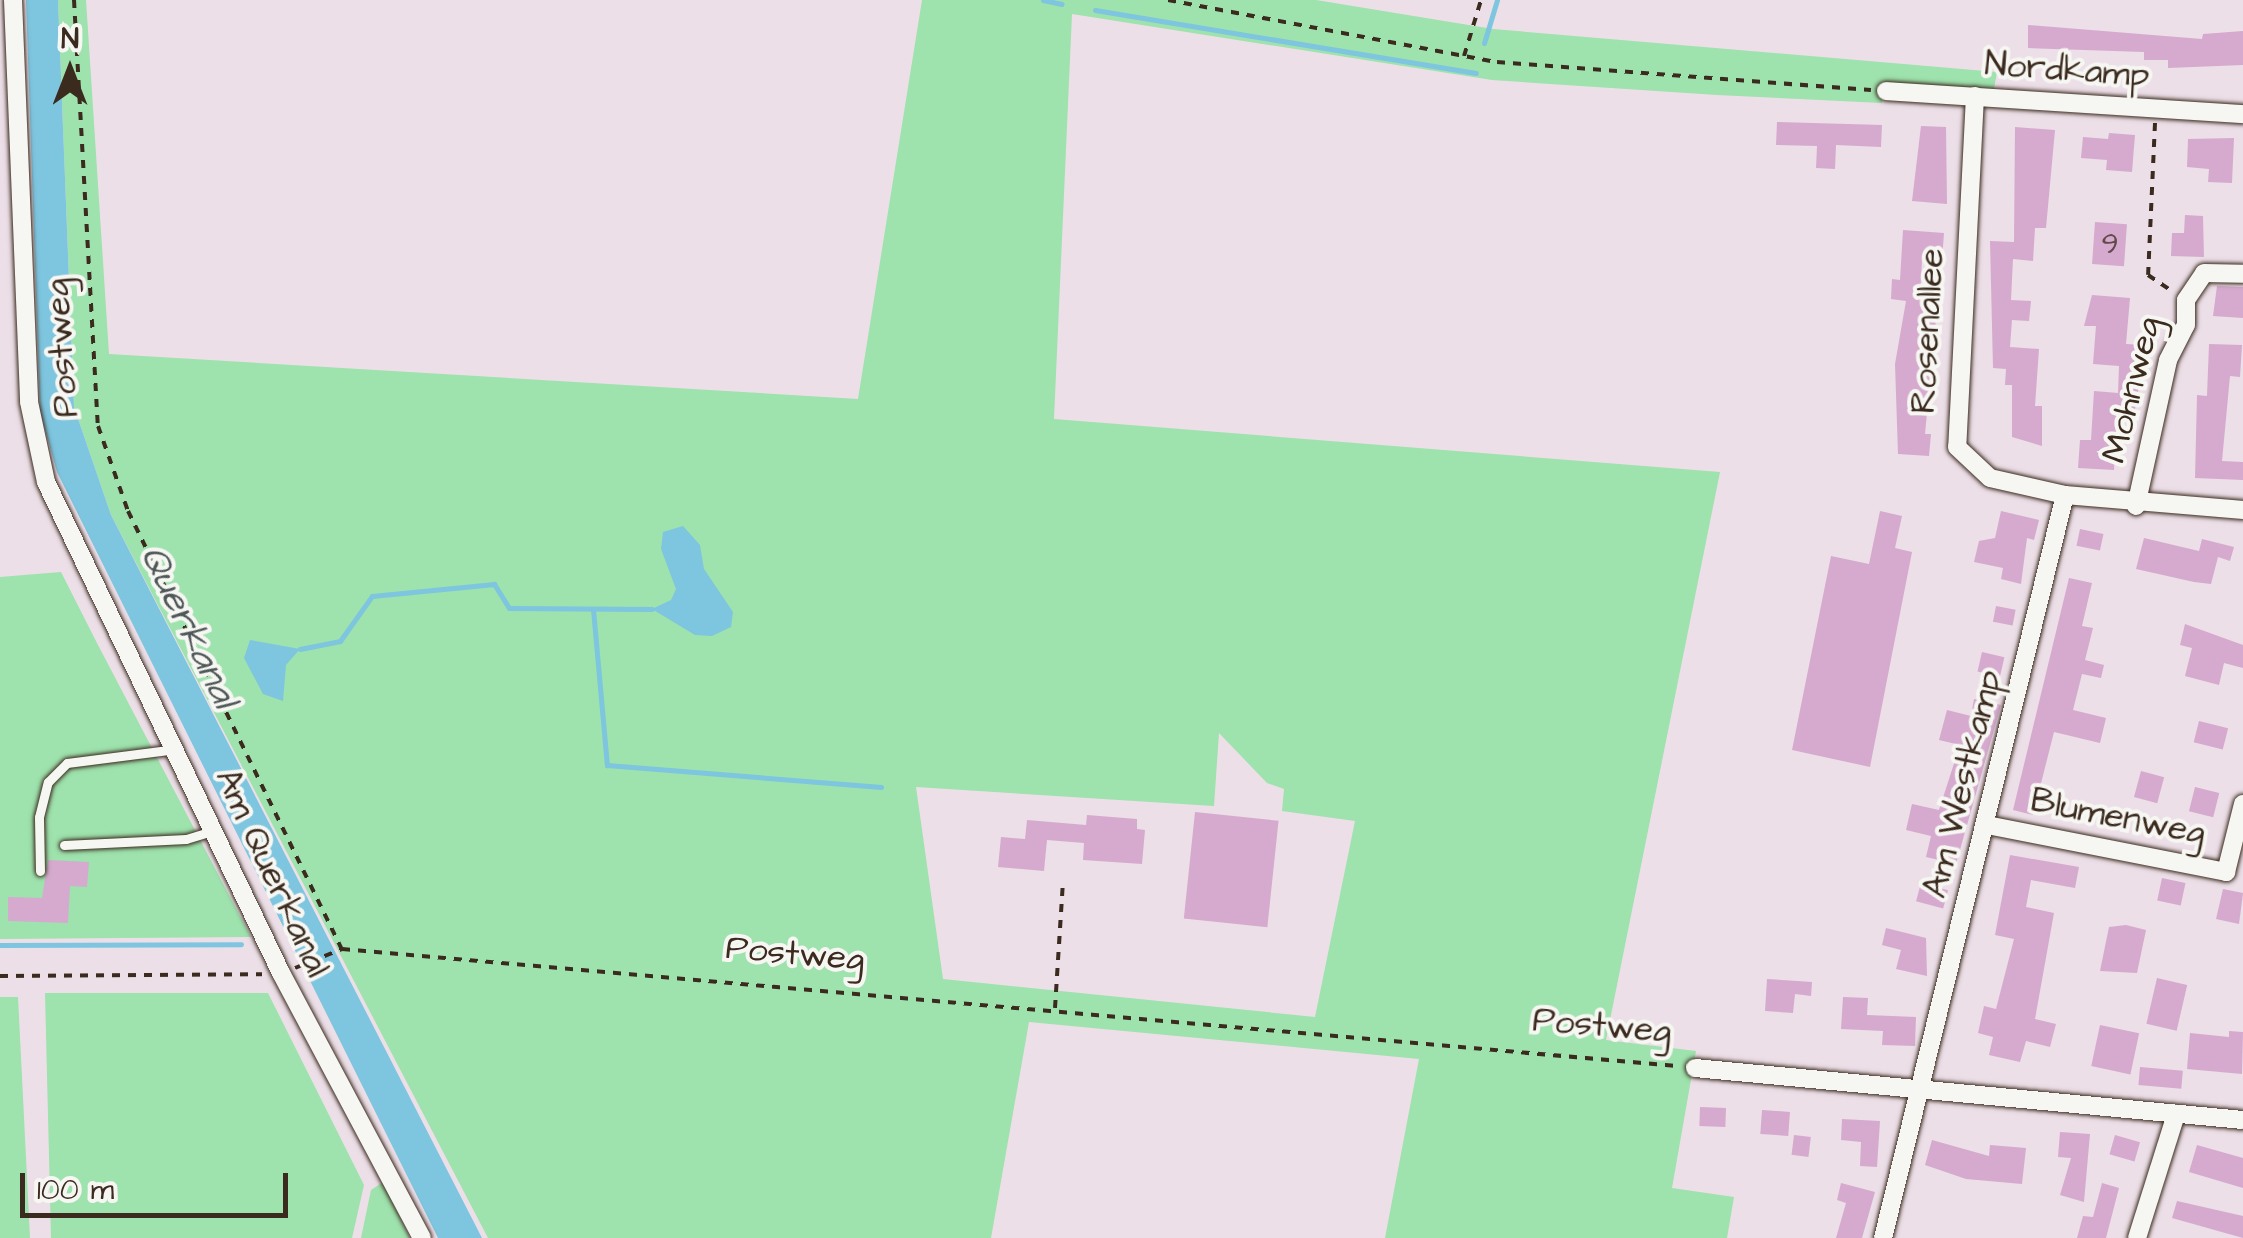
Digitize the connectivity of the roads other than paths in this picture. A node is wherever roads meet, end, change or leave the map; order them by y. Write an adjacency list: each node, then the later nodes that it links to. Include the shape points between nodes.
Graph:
1 (13, 0): 9 (street, Am Querkanal, via 34,437 63,519)
2 (1886, 91): 3 (street, Nordkamp)
3 (1975, 96): 4 (street, Nordkamp); 6 (street, Rosenallee, via 1957,447 1990,478)
4 (2243, 114)
5 (2243, 274): 7 (street, Mohnweg, via 2204,274 2186,300 2186,325 2168,360)
6 (2065, 495): 7 (street, Rosenallee); 11 (street, Am Westkamp)
7 (2136, 506): 8 (street, Rosenallee)
8 (2243, 510)
9 (176, 749): 12 (street, Am Querkanal); 14 (lane, via 66,763 48,782 39,817)
10 (2243, 804): 11 (street, Blumenweg, via 2226,872)
11 (1988, 825): 16 (street, Am Westkamp)
12 (216, 830): 13 (lane, via 186,839); 19 (street, Am Querkanal)
13 (64, 845)
14 (40, 871)
15 (1696, 1068): 16 (street, Postweg)
16 (1923, 1088): 17 (street, Postweg); 20 (street, Am Westkamp)
17 (2176, 1114): 18 (street, Postweg); 21 (street)
18 (2243, 1120)
19 (422, 1238)
20 (1883, 1238)
21 (2137, 1238)

